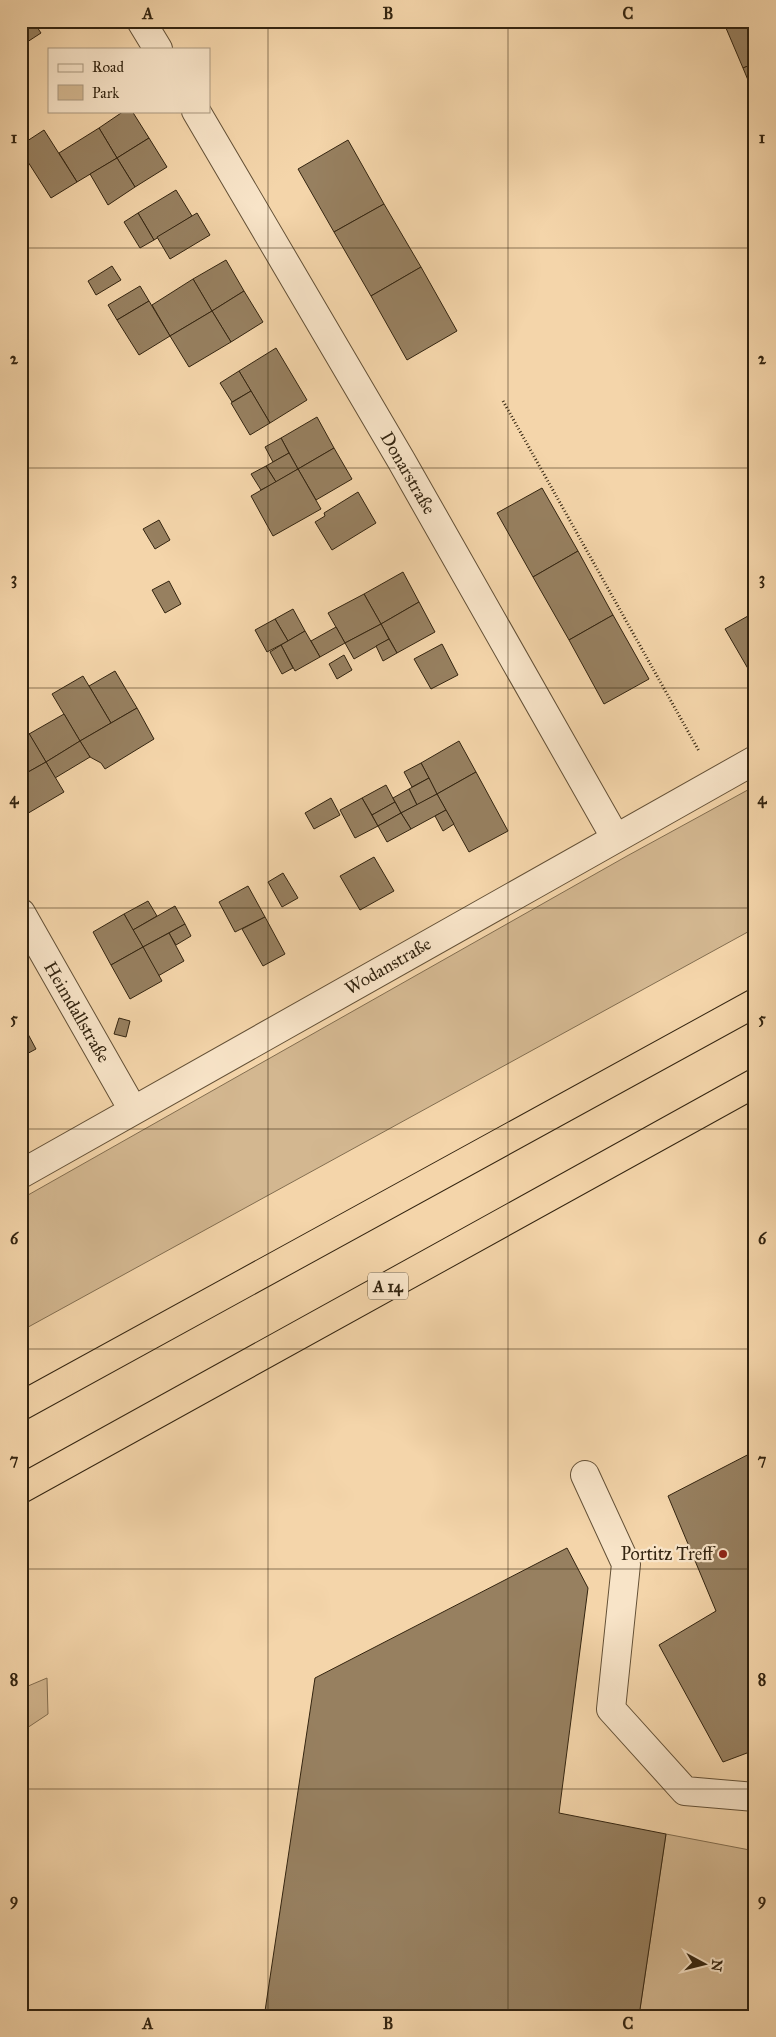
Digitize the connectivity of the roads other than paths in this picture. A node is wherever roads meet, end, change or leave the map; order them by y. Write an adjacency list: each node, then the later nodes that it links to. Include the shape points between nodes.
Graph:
1 (141, 21): 2 (street)
2 (157, 48)
3 (197, 112): 5 (street, Donarstraße, via 401,460)
4 (755, 760): 5 (street, Wodanstraße)
5 (615, 837): 9 (street, Wodanstraße)
6 (21, 913): 9 (street, Heimdallstraße)
7 (755, 1003): 11 (highway)
8 (755, 1084): 13 (highway, A 14)
9 (133, 1110): 10 (street, Wodanstraße)
10 (21, 1174)
11 (21, 1406)
12 (585, 1475): 14 (street, via 626,1564 611,1709 685,1790)
13 (21, 1489)
14 (755, 1797)

